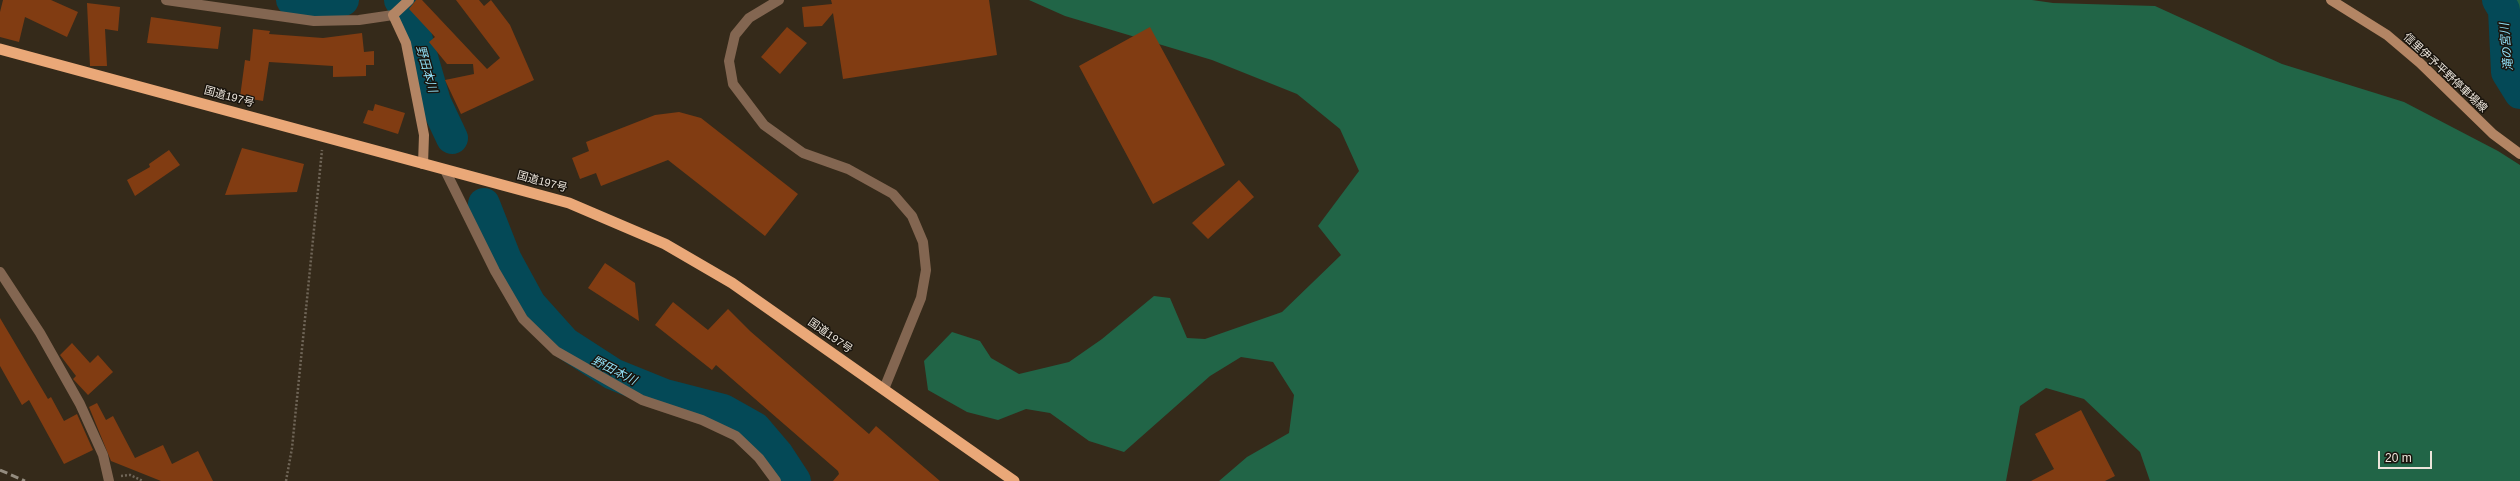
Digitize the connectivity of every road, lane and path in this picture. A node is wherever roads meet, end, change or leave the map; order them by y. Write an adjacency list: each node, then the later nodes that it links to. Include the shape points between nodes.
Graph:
1 (166, 0): 5 (street, via 314,21 359,20)
2 (409, 0): 5 (main road)
3 (779, 0): 12 (street, via 749,18 735,35 729,60 733,84 764,125 803,153 848,169 893,194 912,216 923,242 926,270 921,298)
4 (2331, 0): 8 (main road, 信里伊予平野停車場線, via 2387,36 2420,63 2493,134)
5 (393, 14): 9 (main road, via 406,43 413,77 424,134)
6 (0, 49): 7 (highway, 国道197号)
7 (324, 135): 9 (highway, 国道197号); 15 (path, via 292,448)
8 (2520, 154)
9 (423, 164): 10 (highway, 国道197号)
10 (445, 170): 12 (highway, 国道197号, via 569,203 665,244 732,283); 16 (street, via 523,320 556,351 642,400 702,420 736,436 759,458)
11 (0, 272): 13 (street, via 40,332 80,404 103,456)
12 (884, 389): 17 (highway, 国道197号)
13 (108, 479): 14 (path, via 130,475)
14 (143, 481)
15 (286, 481)
16 (776, 481)
17 (1014, 481)

